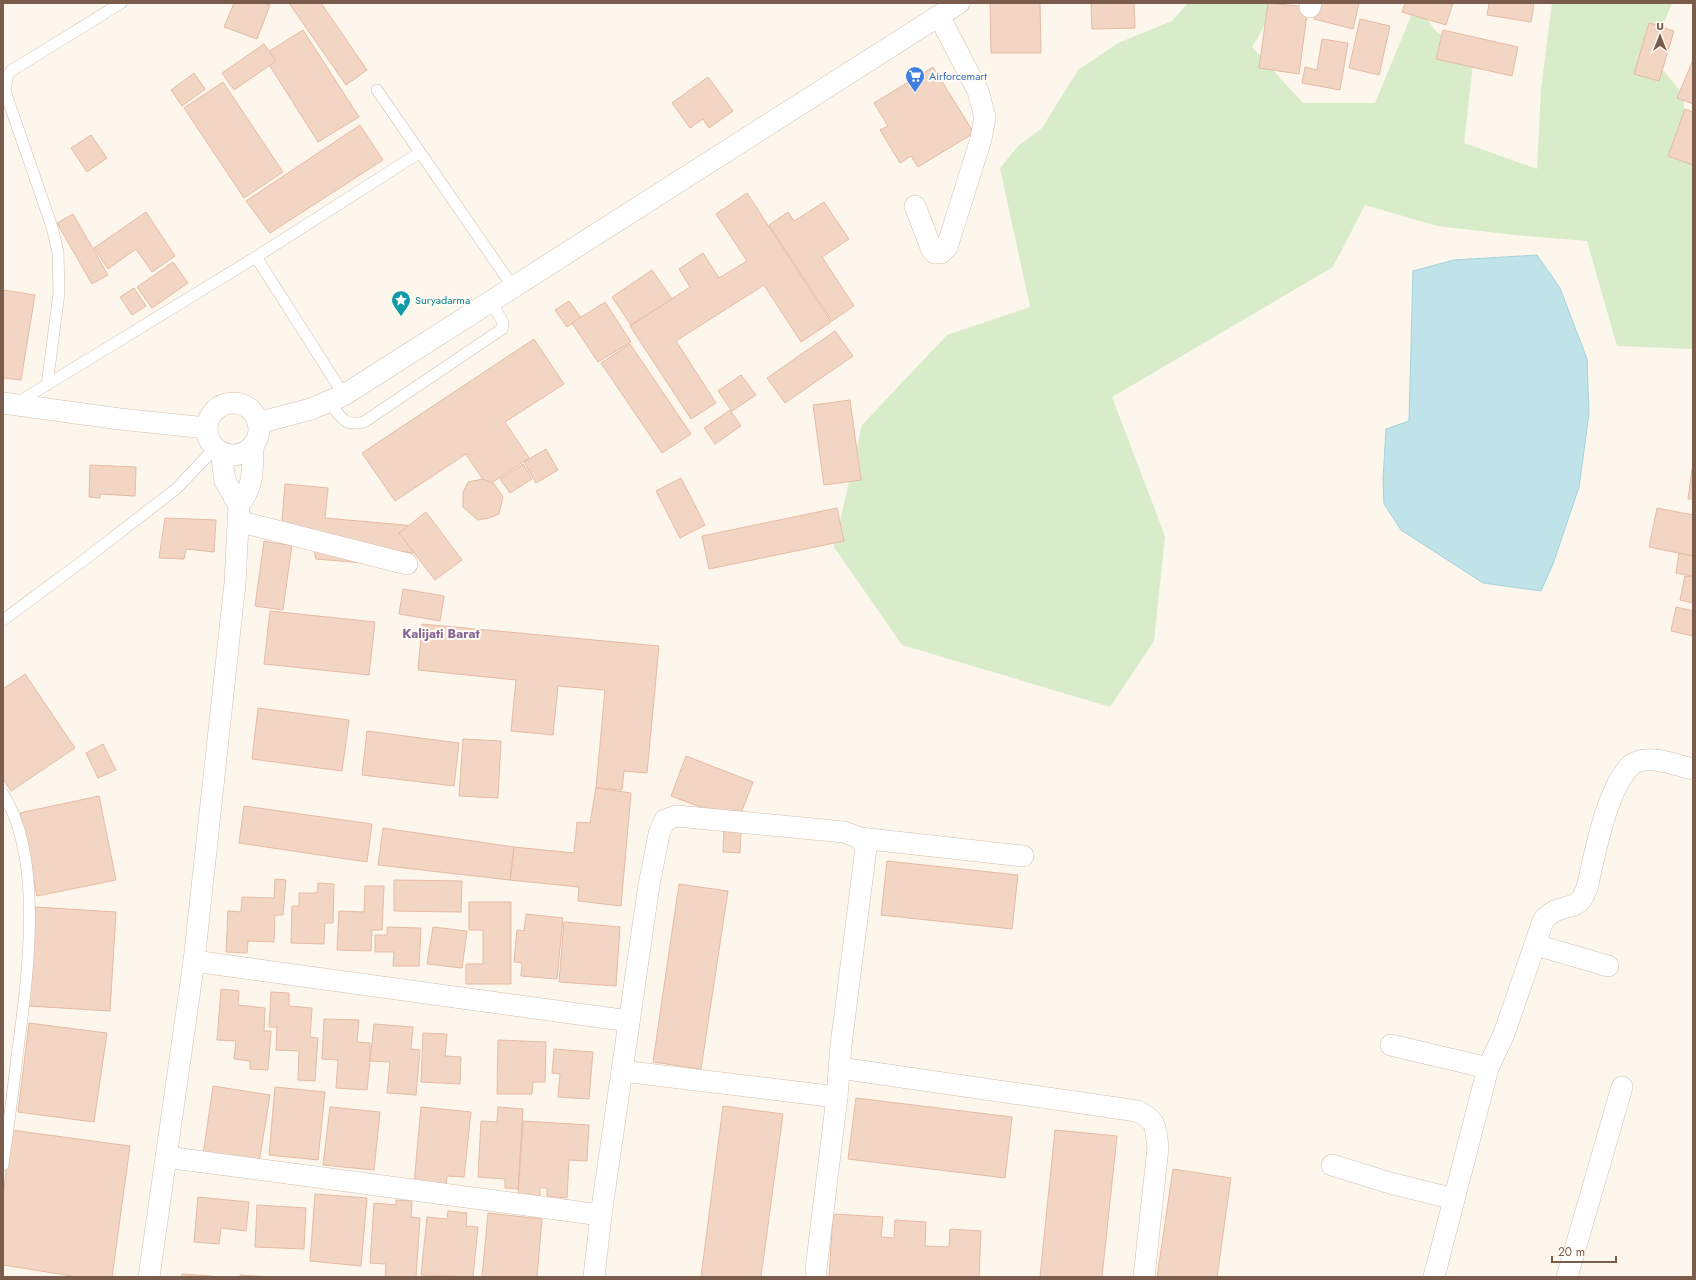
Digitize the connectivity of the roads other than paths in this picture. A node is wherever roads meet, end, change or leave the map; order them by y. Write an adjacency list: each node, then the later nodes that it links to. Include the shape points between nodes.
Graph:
1 (121, 3): 10 (lane, via 6,77 6,91 58,252 59,293)
2 (959, 3): 3 (street)
3 (939, 16): 6 (street, via 978,92 985,117 981,139 947,247 941,253 932,250); 8 (street)
4 (377, 90): 5 (lane)
5 (419, 153): 7 (lane); 8 (lane)
6 (915, 206)
7 (256, 257): 10 (lane); 11 (lane)
8 (513, 287): 9 (street)
9 (491, 301): 11 (street); 11 (lane, via 503,322 502,328 364,422 353,425 346,422)
10 (47, 385): 12 (lane)
11 (337, 398): 13 (street, via 284,417)
12 (9, 404): 14 (street)
13 (258, 423): 14 (street, via 255,414 248,408 230,403 221,405 214,411); 15 (street, via 259,430)
14 (207, 428): 16 (street, via 209,441)
15 (254, 445): 16 (street, via 235,456); 17 (street, via 251,483)
16 (218, 450): 17 (street, via 225,481); 19 (lane, via 176,489)
17 (238, 513): 18 (street); 25 (street, via 235,583)
18 (407, 564)
19 (3, 620)
20 (1693, 769): 24 (street, via 1645,760 1632,764 1619,781 1604,816 1587,888 1582,899 1549,914)
21 (3, 794): 35 (lane, via 20,831 30,908 24,1001)
22 (860, 838): 23 (street); 27 (street, via 844,832 677,816 665,820 659,834 649,885); 29 (street, via 866,848)
23 (1023, 856)
24 (1536, 944): 26 (street); 30 (street, via 1504,1034)
25 (194, 961): 27 (street); 34 (street)
26 (1608, 966)
27 (629, 1021): 31 (street)
28 (1391, 1045): 30 (street)
29 (840, 1068): 33 (street); 42 (street, via 1137,1111 1150,1117 1155,1127 1158,1147)
30 (1488, 1068): 37 (street)
31 (622, 1071): 33 (street); 38 (street)
32 (1622, 1087): 44 (street)
33 (837, 1097): 41 (street)
34 (166, 1157): 38 (street); 39 (street)
35 (3, 1165)
36 (1332, 1165): 37 (street, via 1390,1183)
37 (1454, 1198): 43 (street)
38 (601, 1215): 40 (street)
39 (149, 1277)
40 (594, 1277)
41 (816, 1277)
42 (1144, 1277)
43 (1434, 1277)
44 (1568, 1277)

